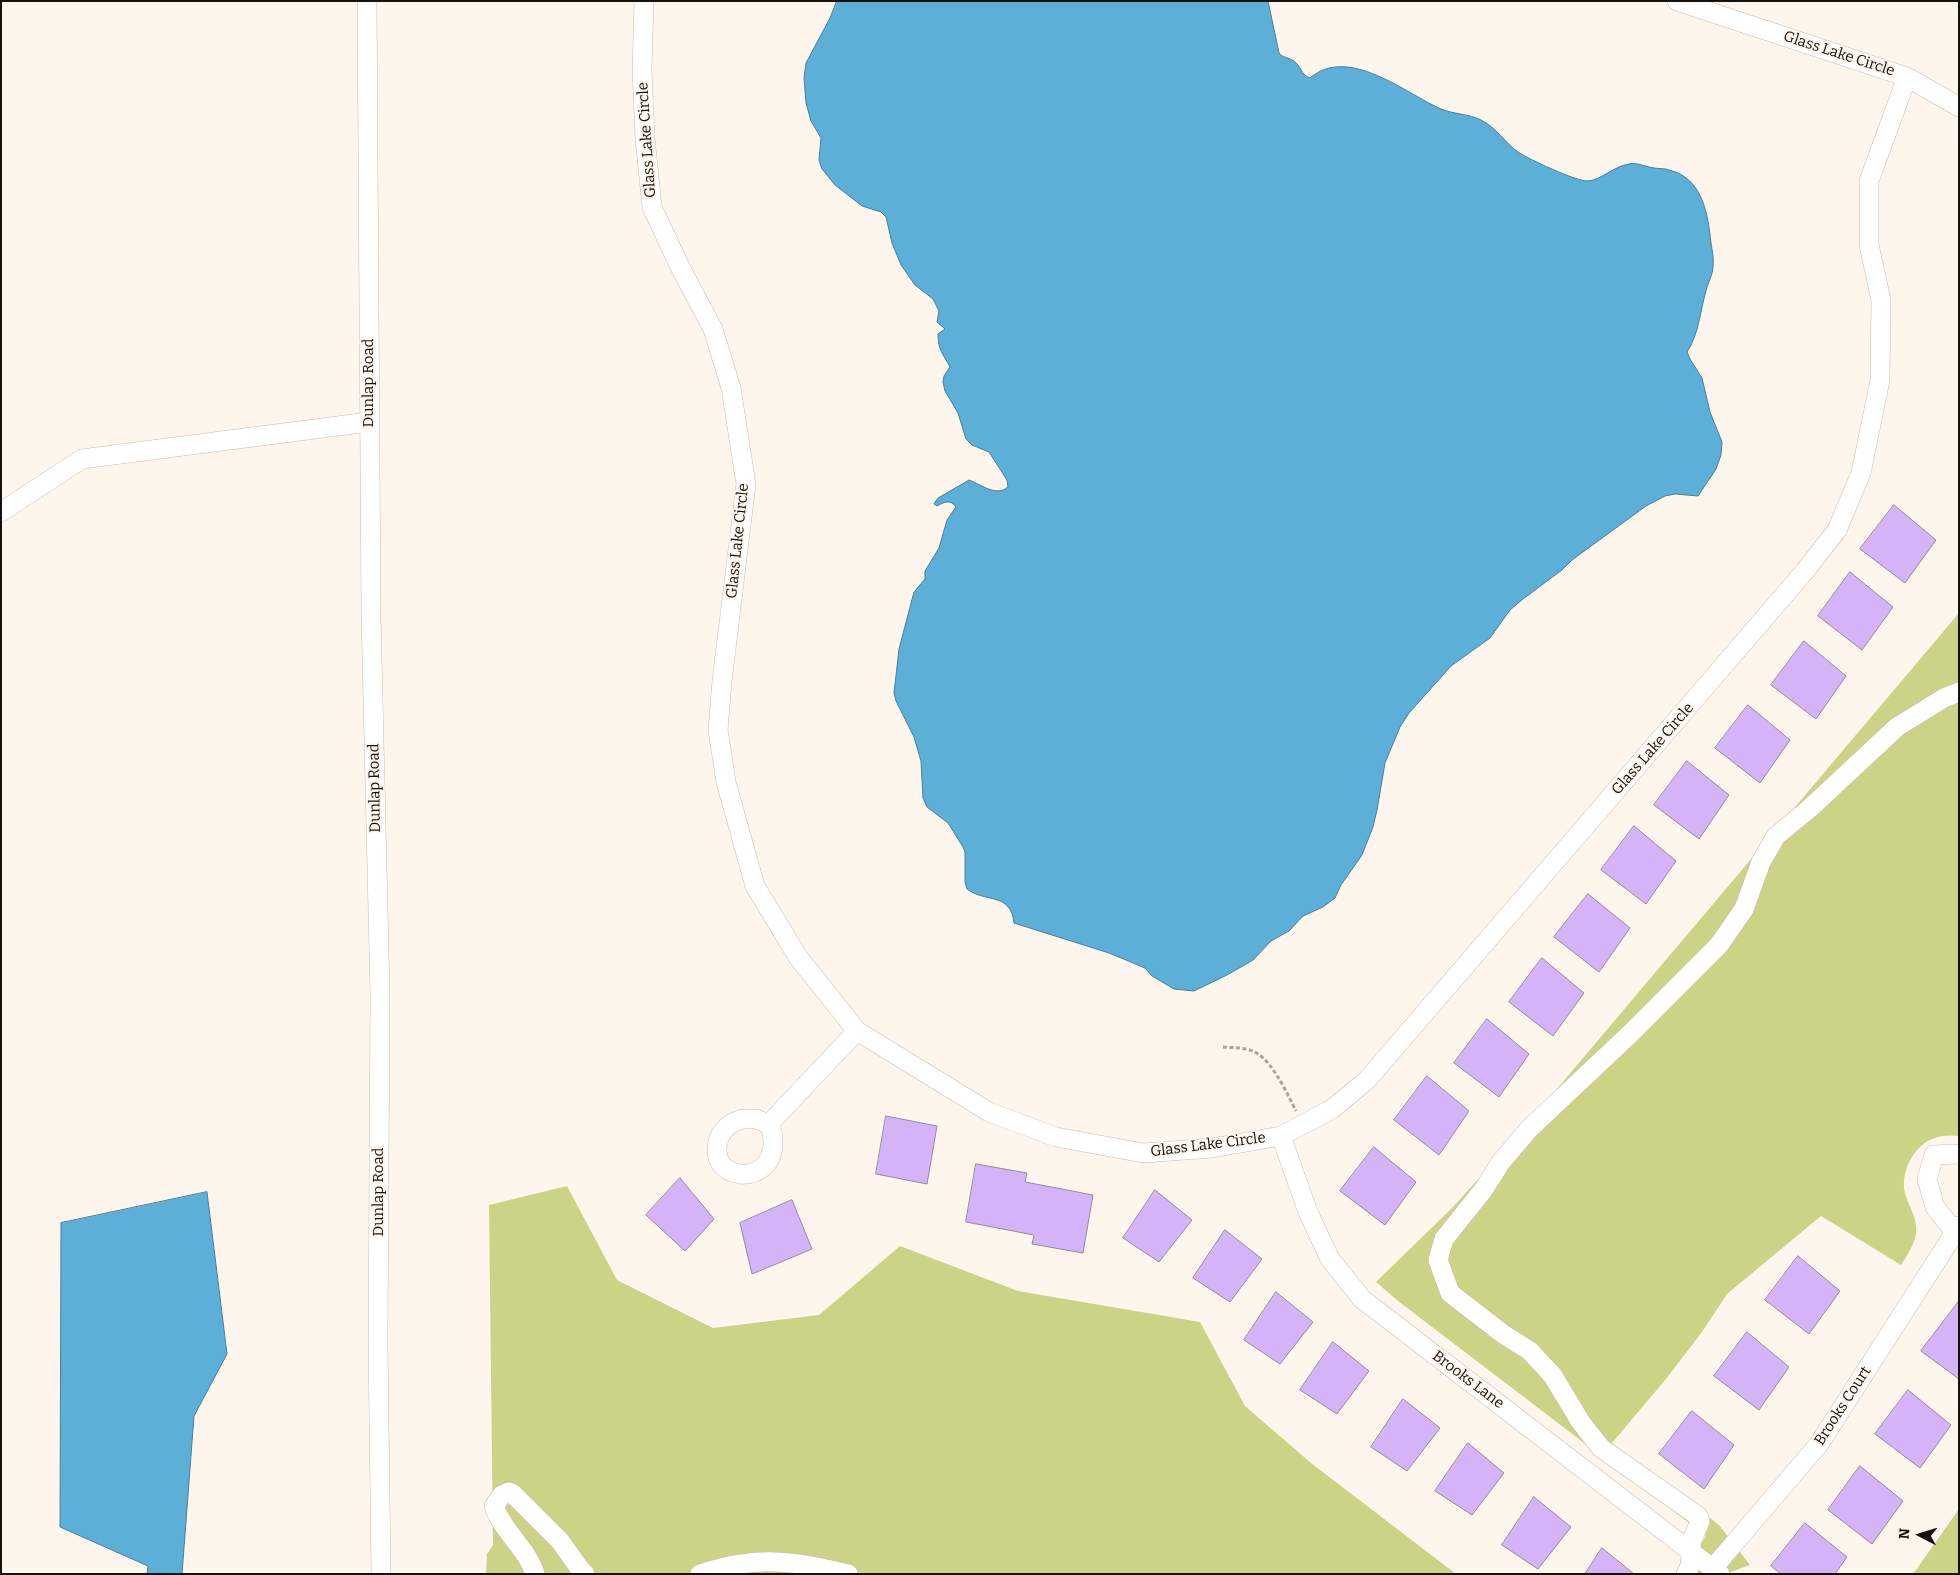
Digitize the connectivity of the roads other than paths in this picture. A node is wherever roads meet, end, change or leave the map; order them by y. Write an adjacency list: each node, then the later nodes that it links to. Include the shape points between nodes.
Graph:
1 (367, 1): 6 (street, Dunlap Road)
2 (644, 1): 9 (street, Glass Lake Circle, via 642,70 652,206 713,329 730,388 746,484 718,730 726,782 755,886 798,956)
3 (1677, 1): 4 (street, Glass Lake Circle)
4 (1907, 77): 5 (street); 11 (street, Glass Lake Circle, via 1869,181 1869,245 1881,300 1880,380 1861,473 1836,530 1774,608 1367,1080 1332,1109)
5 (1959, 107)
6 (369, 422): 7 (street, via 82,459); 16 (street, Dunlap Road, via 380,994)
7 (1, 512)
8 (1959, 692): 14 (street, via 1936,702 1897,728 1776,836 1761,862 1744,909 1719,945 1529,1129 1444,1239 1438,1260 1450,1293 1530,1351 1553,1376 1601,1448 1698,1516 1700,1521 1692,1540)
9 (857, 1031): 10 (street); 11 (street, Glass Lake Circle, via 989,1112 1056,1136 1143,1153 1212,1148)
10 (769, 1124)
11 (1281, 1136): 14 (street, Brooks Lane, via 1308,1212 1330,1260 1362,1299)
12 (1959, 1154): 13 (street, Brooks Court, via 1934,1156 1927,1179 1935,1207)
13 (1956, 1228): 15 (street, Brooks Court, via 1819,1444)
14 (1692, 1550): 15 (street, Brooks Lane); 21 (street, via 1691,1567)
15 (1717, 1570)
16 (380, 1574)
17 (536, 1574): 18 (street, via 494,1506 502,1495 509,1492 560,1541)
18 (585, 1574)
19 (700, 1574): 20 (street, via 741,1564 781,1562)
20 (848, 1574)
21 (1686, 1574)

